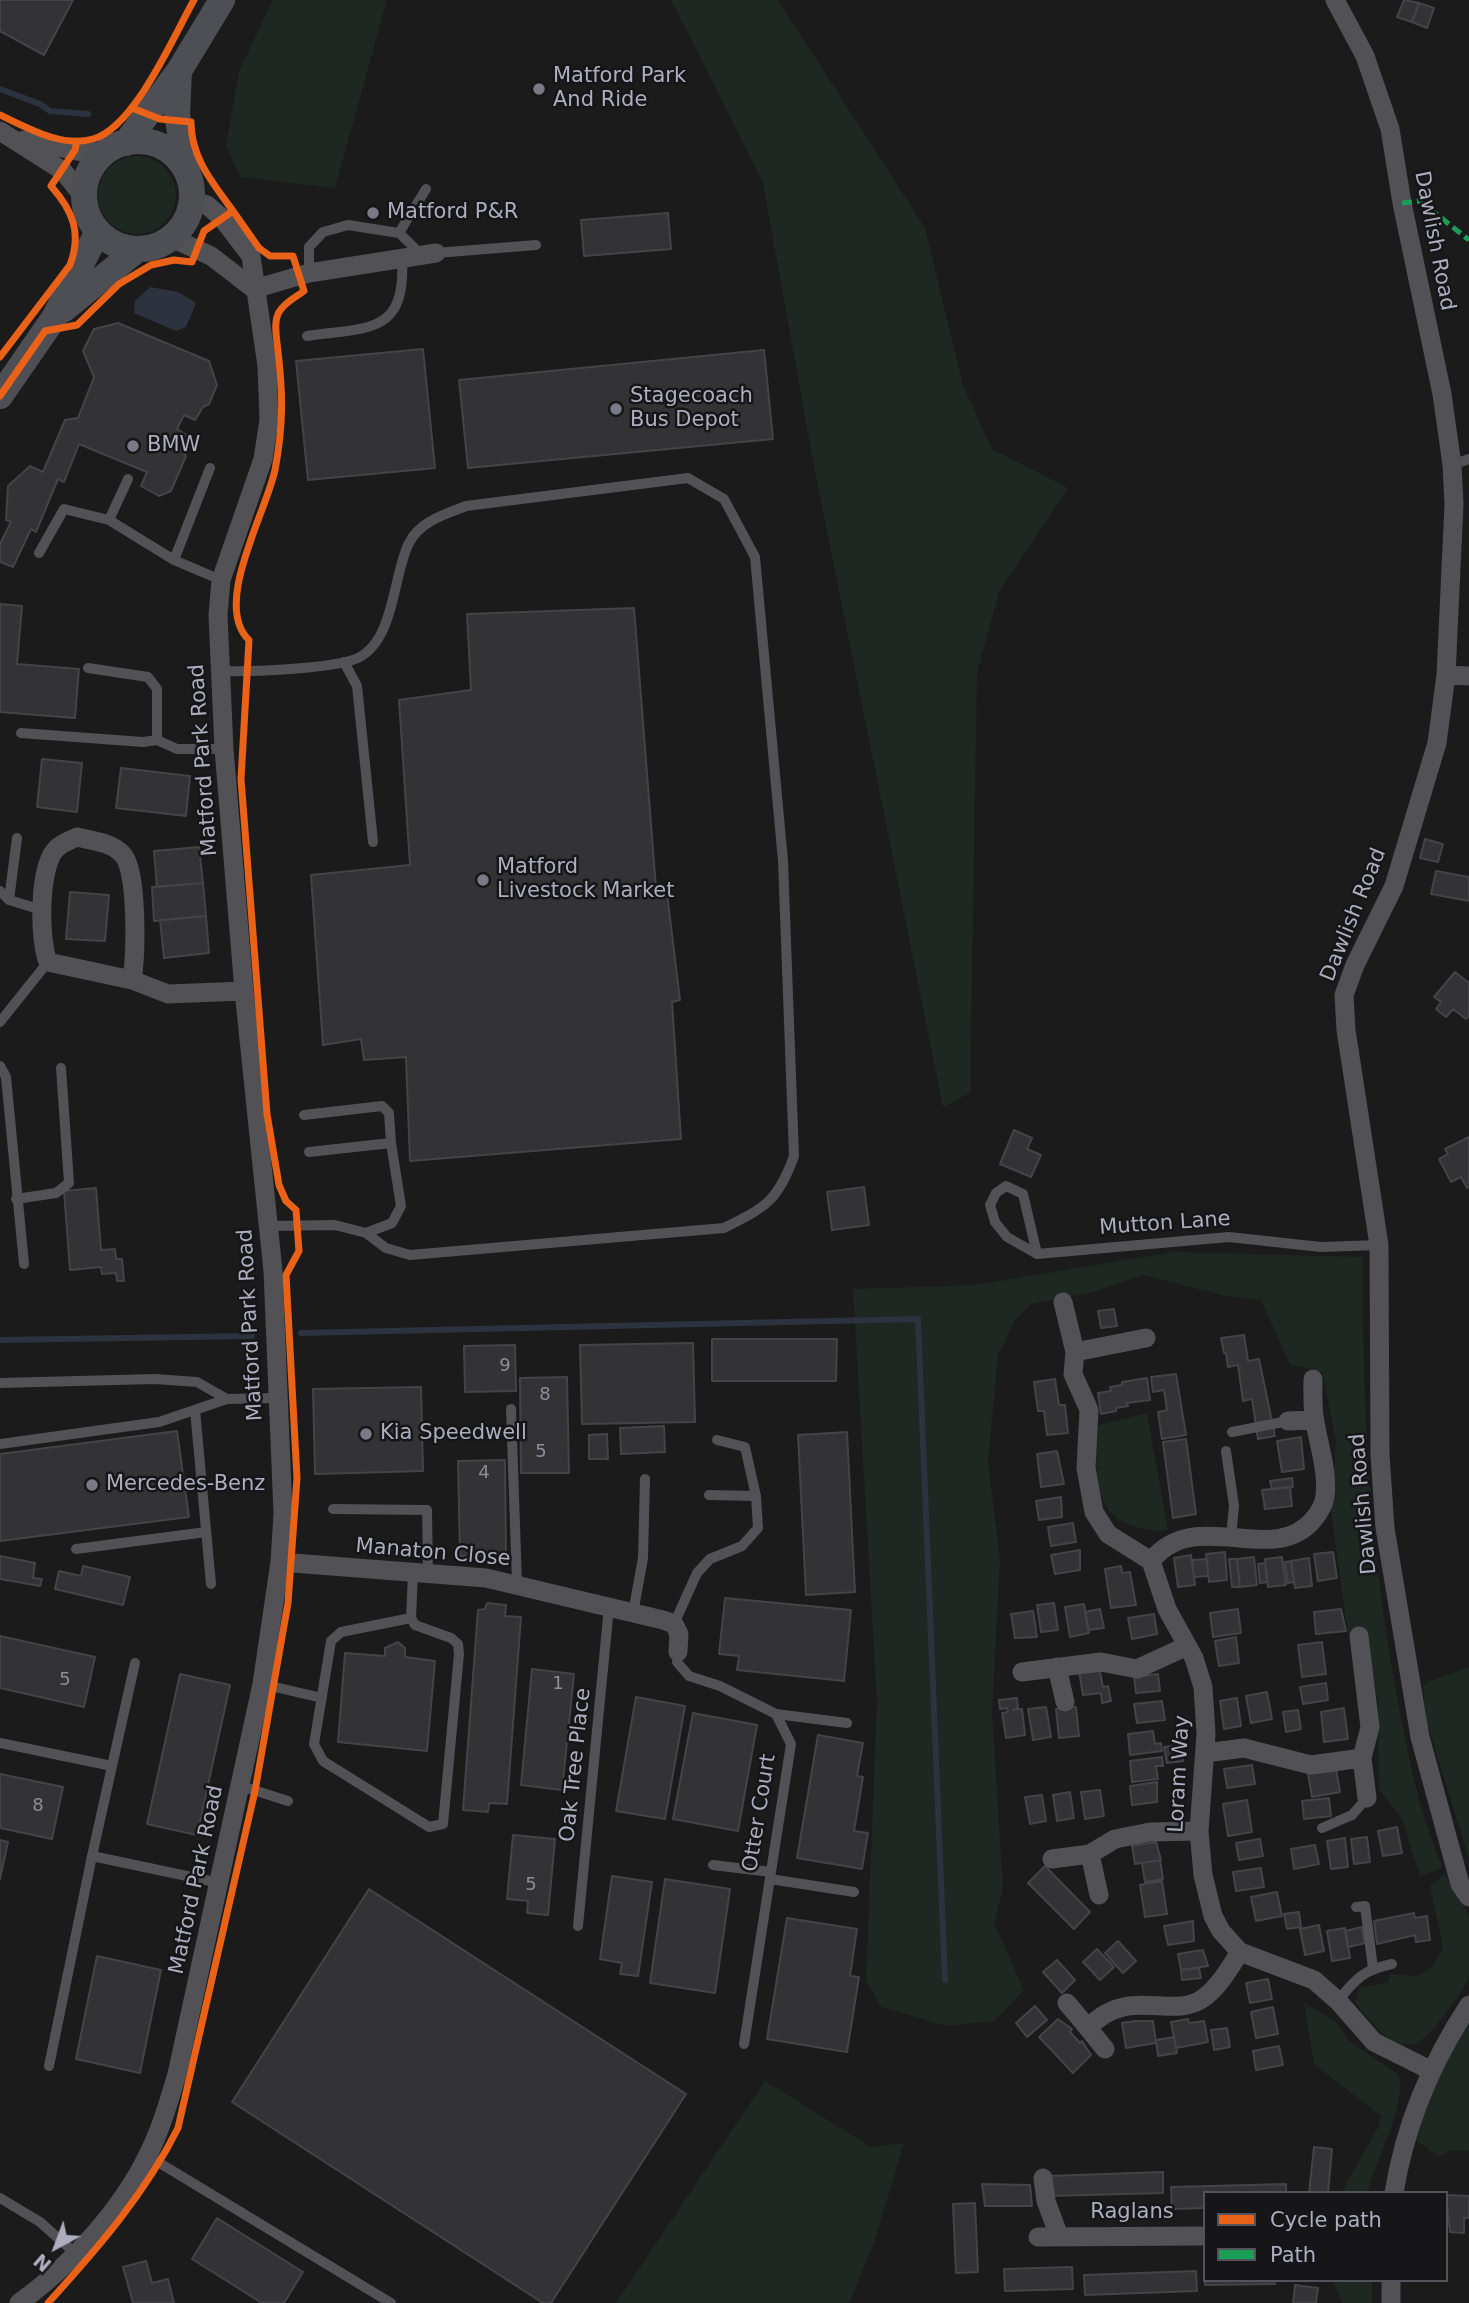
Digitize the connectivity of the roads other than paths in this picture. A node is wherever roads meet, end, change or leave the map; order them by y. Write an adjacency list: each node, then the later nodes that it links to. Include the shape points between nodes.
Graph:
1 (222, 0): 3 (main road)
2 (1335, 0): 21 (street, Dawlish Road, via 1365,56 1390,129 1441,394)
3 (179, 71): 5 (main road); 6 (main road, via 177,114)
4 (7, 135): 5 (street, via 87,153); 8 (street, via 63,171)
5 (118, 146): 6 (main road, via 154,144 173,154); 8 (main road, via 92,168)
6 (187, 170): 9 (main road)
7 (426, 189): 11 (lane)
8 (84, 197): 10 (main road)
9 (193, 201): 12 (main road, via 184,225); 17 (street, Matford Park Road, via 208,205 231,228 251,257)
10 (98, 231): 14 (main road, via 118,245); 18 (main road)
11 (399, 233): 15 (lane); 16 (lane, via 348,225 324,232 309,247)
12 (172, 238): 14 (main road); 17 (street, via 211,256)
13 (536, 245): 15 (lane)
14 (138, 249): 18 (main road)
15 (420, 255): 16 (street); 19 (lane, via 392,315 374,326)
16 (309, 273): 17 (street)
17 (254, 289): 27 (street, Matford Park Road, via 267,366 269,419 263,459)
18 (54, 318): 20 (main road)
19 (307, 336)
20 (0, 396)
21 (1460, 462): 31 (street, Dawlish Road)
22 (210, 468): 26 (lane)
23 (128, 479): 24 (lane)
24 (109, 520): 25 (lane, via 64,509); 26 (lane)
25 (39, 553)
26 (174, 560): 27 (lane)
27 (221, 580): 30 (street, Matford Park Road)
28 (344, 662): 30 (lane); 37 (lane, via 356,686); 52 (lane, via 358,658 378,638 409,542 433,519 467,506 688,478 724,499 755,557 784,888 794,1156 783,1187 757,1212 724,1228 410,1255 386,1248)
29 (88, 668): 34 (lane, via 148,677 157,689)
30 (219, 671): 35 (street, Matford Park Road)
31 (1447, 675): 32 (street); 53 (street, Dawlish Road, via 1437,743 1394,886 1344,995)
32 (1469, 676)
33 (21, 733): 34 (lane)
34 (157, 740): 35 (lane, via 177,750)
35 (224, 749): 43 (street, Matford Park Road)
36 (17, 838): 39 (lane)
37 (373, 842)
38 (0, 891): 39 (lane)
39 (9, 901): 40 (lane)
40 (43, 910): 41 (street, via 41,939); 42 (street, via 51,857 57,848 77,837 116,849 129,864 137,952)
41 (48, 962): 42 (street); 44 (lane)
42 (132, 980): 43 (street, via 168,994)
43 (244, 991): 51 (street, Matford Park Road)
44 (0, 1022)
45 (0, 1066): 50 (lane, via 6,1077)
46 (61, 1068): 50 (lane, via 69,1183 56,1193)
47 (304, 1115): 48 (lane, via 382,1107 389,1113)
48 (391, 1143): 49 (lane); 52 (lane, via 401,1206 392,1223)
49 (309, 1152)
50 (16, 1199): 55 (lane)
51 (268, 1226): 52 (lane, via 335,1225); 61 (street, Matford Park Road)
52 (366, 1233)
53 (1379, 1245): 54 (lane, Mutton Lane, via 1321,1247 1229,1237); 115 (street, Dawlish Road, via 1385,1528 1419,1737 1460,1884)
54 (1037, 1254): 54 (lane, via 1023,1194 1006,1186 990,1205 995,1223 1007,1237)
55 (24, 1264)
56 (1063, 1302): 58 (street)
57 (1146, 1338): 58 (street)
58 (1075, 1352): 78 (street, via 1073,1374 1091,1421 1086,1468 1094,1512 1108,1534)
59 (1313, 1379): 65 (street)
60 (0, 1383): 62 (lane, via 155,1379 197,1382)
61 (278, 1398): 62 (lane); 79 (street, Matford Park Road, via 283,1513)
62 (227, 1399): 64 (lane)
63 (510, 1409): 81 (lane)
64 (195, 1410): 69 (lane, via 159,1422); 75 (lane)
65 (1314, 1420): 66 (street); 76 (street, via 1323,1460 1325,1497 1320,1512 1303,1531 1287,1538)
66 (1288, 1421): 67 (lane)
67 (1232, 1432)
68 (717, 1440): 73 (lane, via 745,1447)
69 (0, 1444)
70 (1226, 1451): 76 (lane, via 1234,1506)
71 (645, 1479): 84 (lane, via 643,1558)
72 (709, 1495): 73 (lane)
73 (756, 1496): 86 (lane, via 758,1528 742,1546 710,1559 697,1573)
74 (333, 1509): 80 (lane, via 428,1510)
75 (206, 1532): 77 (lane); 82 (lane)
76 (1231, 1537): 78 (street, via 1189,1537 1157,1553)
77 (76, 1549)
78 (1151, 1561): 88 (street, Loram Way, via 1167,1609)
79 (280, 1562): 80 (street, Manaton Close); 93 (street, Matford Park Road)
80 (421, 1574): 81 (street, Manaton Close); 85 (lane)
81 (517, 1583): 83 (street, Manaton Close)
82 (211, 1584)
83 (608, 1607): 84 (street, Manaton Close); 117 (lane, Oak Tree Place)
84 (633, 1613): 86 (street, Manaton Close)
85 (411, 1618): 94 (lane, via 341,1632 331,1641); 94 (lane, via 424,1631 458,1644 443,1824 429,1827 323,1761 314,1744)
86 (674, 1624): 89 (street, via 679,1634)
87 (1359, 1636): 100 (street, via 1370,1727)
88 (1187, 1646): 91 (street, via 1137,1669 1101,1662); 99 (street, Loram Way, via 1205,1698)
89 (678, 1652): 96 (lane, via 677,1662 689,1676)
90 (135, 1662): 101 (lane)
91 (1057, 1667): 92 (street); 95 (street)
92 (1022, 1672)
93 (262, 1684): 94 (lane); 102 (street, Matford Park Road)
94 (322, 1698)
95 (1065, 1702)
96 (776, 1714): 97 (lane); 111 (lane, Otter Court, via 791,1744)
97 (847, 1723)
98 (0, 1743): 101 (lane)
99 (1205, 1753): 100 (street, via 1244,1748 1311,1765); 106 (street, Loram Way)
100 (1362, 1758): 103 (street)
101 (113, 1766): 108 (lane)
102 (241, 1786): 104 (lane); 112 (street, Matford Park Road)
103 (1367, 1798): 105 (lane, via 1352,1815)
104 (288, 1801)
105 (1322, 1828)
106 (1199, 1831): 107 (street, via 1150,1832 1115,1839); 118 (street, Loram Way, via 1213,1916)
107 (1090, 1853): 109 (street); 114 (street)
108 (92, 1856): 112 (lane); 127 (lane)
109 (1052, 1859)
110 (713, 1865): 111 (lane)
111 (770, 1876): 113 (lane); 125 (lane, Otter Court)
112 (221, 1883): 129 (street, Matford Park Road, via 177,2074)
113 (854, 1892)
114 (1099, 1895)
115 (1469, 1897)
116 (1356, 1907): 120 (lane, via 1365,1906)
117 (578, 1926)
118 (1240, 1952): 121 (street, via 1314,1980); 124 (street, via 1218,1986 1201,1999 1181,2005 1143,2003 1118,2008)
119 (1392, 1964): 120 (lane)
120 (1373, 1968): 121 (lane, via 1357,1977)
121 (1338, 2001): 128 (street, via 1374,2042)
122 (1067, 2003): 124 (street)
123 (1469, 2005): 128 (street)
124 (1088, 2028): 126 (street)
125 (744, 2044)
126 (1105, 2049)
127 (49, 2066)
128 (1430, 2070): 131 (street, via 1408,2131)
129 (148, 2156): 136 (street, Matford Park Road); 139 (lane)
130 (1043, 2178): 133 (street)
131 (1394, 2191)
132 (0, 2198): 136 (lane, via 40,2222)
133 (1059, 2236): 134 (street, Raglans); 135 (street, Raglans)
134 (1203, 2236)
135 (1038, 2237)
136 (76, 2255): 138 (street, Matford Park Road)
137 (1391, 2282): 140 (street)
138 (19, 2303)
139 (391, 2303)
140 (1391, 2303)

